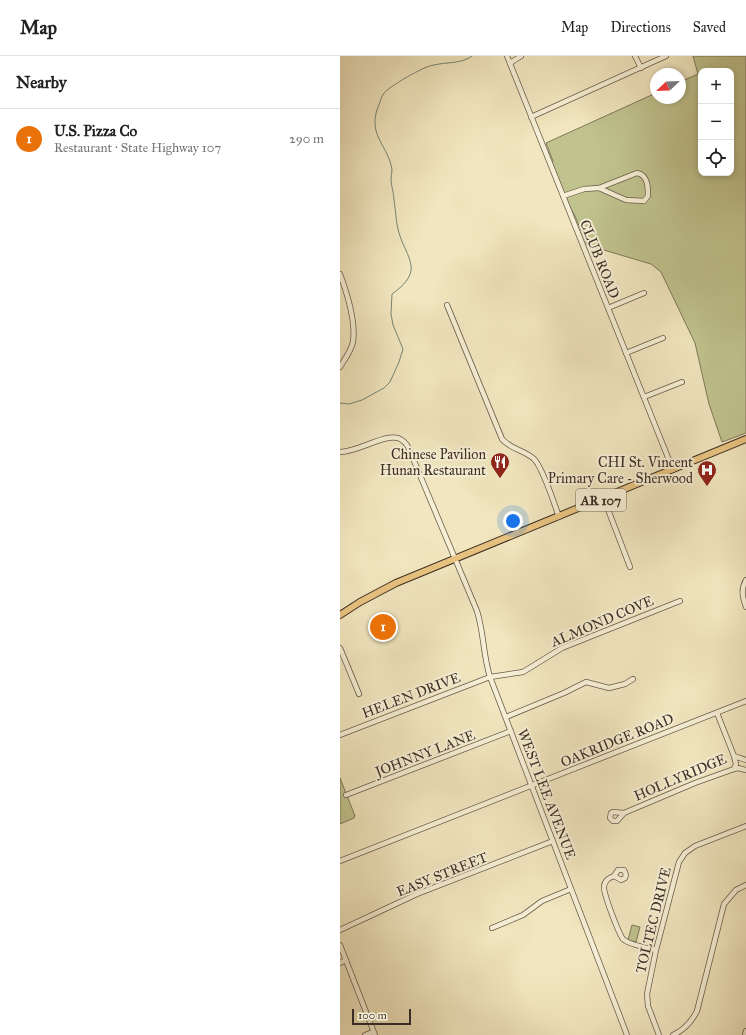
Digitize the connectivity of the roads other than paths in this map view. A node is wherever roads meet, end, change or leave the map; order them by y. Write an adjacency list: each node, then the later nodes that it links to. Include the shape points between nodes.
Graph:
1 (507, 56): 5 (street, CLUB ROAD)
2 (522, 56): 5 (street)
3 (636, 56): 6 (street)
4 (666, 56): 6 (street)
5 (510, 63): 7 (street, CLUB ROAD)
6 (641, 68): 7 (street)
7 (531, 117): 9 (street, CLUB ROAD)
8 (598, 188): 8 (street, via 638,202 644,201 648,196 646,179 640,174); 9 (street, via 584,189)
9 (563, 196): 13 (street, CLUB ROAD)
10 (340, 274): 16 (street, via 349,302 353,341)
11 (644, 294): 13 (street)
12 (447, 305): 23 (street, via 502,439 509,446 526,453 537,462)
13 (608, 308): 15 (street, CLUB ROAD)
14 (663, 338): 15 (street)
15 (626, 353): 18 (street, CLUB ROAD)
16 (340, 367)
17 (682, 382): 18 (street)
18 (644, 398): 21 (street, CLUB ROAD)
19 (746, 439): 21 (main road, AR 107)
20 (340, 452): 24 (street, WEST LEE AVENUE, via 355,450 390,437 404,442)
21 (673, 470): 22 (main road, AR 107)
22 (604, 499): 23 (main road, AR 107); 25 (street)
23 (559, 517): 24 (main road, AR 107)
24 (455, 559): 29 (main road, AR 107, via 390,586); 31 (street, WEST LEE AVENUE, via 480,622)
25 (630, 567)
26 (746, 580): 28 (street, via 742,595)
27 (680, 601): 31 (street, ALMOND COVE, via 562,648 523,672)
28 (746, 606)
29 (340, 615)
30 (340, 648): 33 (street)
31 (490, 677): 36 (street, WEST LEE AVENUE); 38 (street, HELEN DRIVE)
32 (633, 679): 36 (street, via 609,688 586,682 564,694)
33 (359, 694)
34 (746, 701): 35 (street, OAKRIDGE ROAD)
35 (717, 713): 39 (street); 43 (street, OAKRIDGE ROAD)
36 (506, 717): 37 (street, WEST LEE AVENUE)
37 (511, 731): 43 (street, WEST LEE AVENUE); 44 (street, JOHNNY LANE)
38 (340, 735)
39 (734, 756): 40 (street); 41 (street, HOLLYRIDGE)
40 (746, 760)
41 (734, 769): 42 (street); 45 (street, HOLLYRIDGE)
42 (746, 770)
43 (532, 786): 47 (street, WEST LEE AVENUE); 48 (street, OAKRIDGE ROAD)
44 (346, 795)
45 (624, 813)
46 (746, 826): 55 (street, TOLTEC DRIVE, via 699,844 681,858)
47 (553, 841): 51 (street, WEST LEE AVENUE); 53 (street, EASY STREET, via 417,894)
48 (340, 861)
49 (614, 876): 55 (street, via 607,880 604,889 622,937 626,941)
50 (746, 885): 63 (street, via 731,894 724,904 697,1011 685,1027)
51 (571, 889): 52 (street, via 542,901 523,915); 61 (street, WEST LEE AVENUE)
52 (492, 928)
53 (340, 930)
54 (340, 945): 56 (street)
55 (656, 950): 62 (street, TOLTEC DRIVE, via 647,988 647,1000)
56 (346, 960): 57 (street); 59 (street)
57 (340, 963)
58 (746, 1031): 64 (street)
59 (374, 1033): 60 (street)
60 (365, 1035)
61 (627, 1035)
62 (659, 1035)
63 (673, 1035)
64 (744, 1035)

